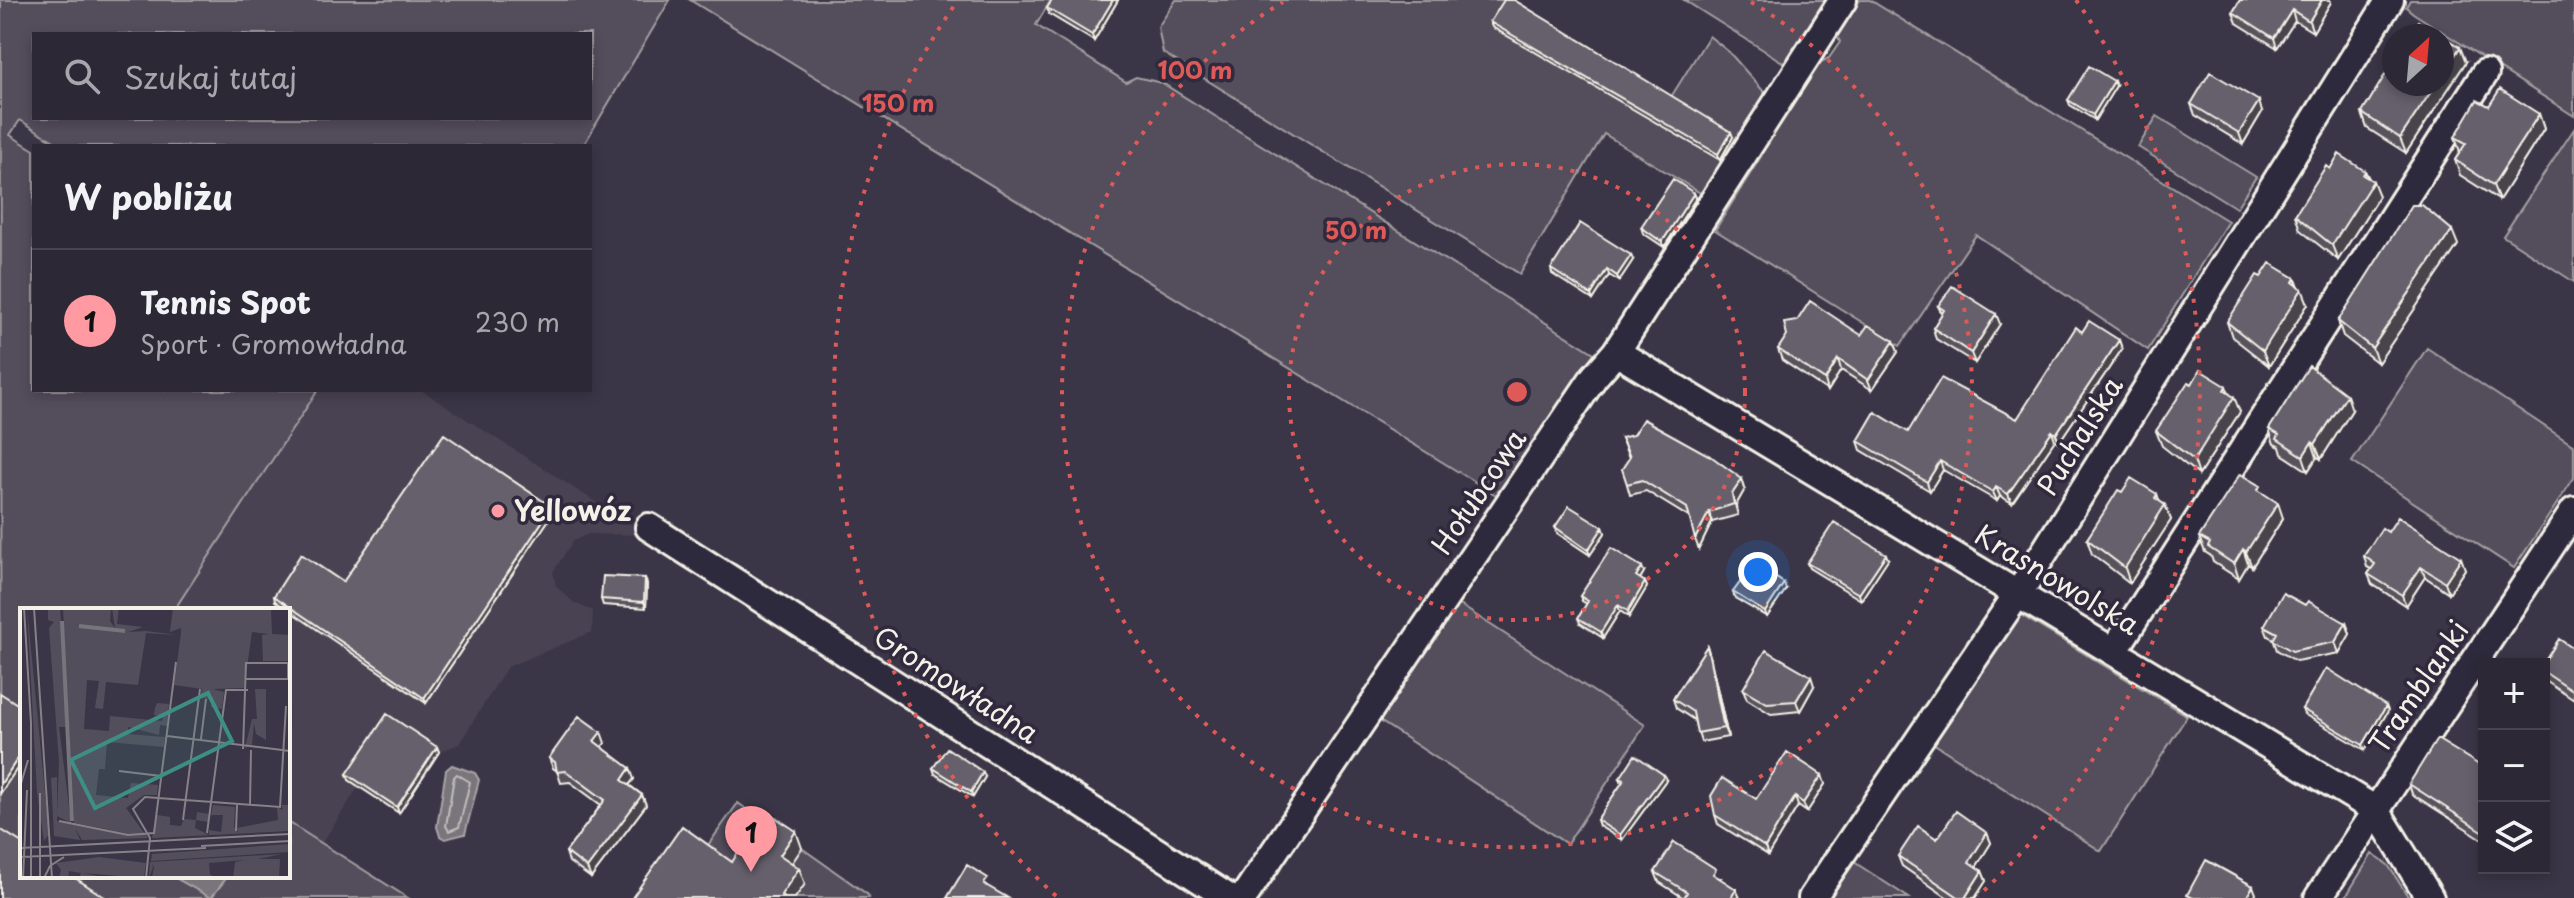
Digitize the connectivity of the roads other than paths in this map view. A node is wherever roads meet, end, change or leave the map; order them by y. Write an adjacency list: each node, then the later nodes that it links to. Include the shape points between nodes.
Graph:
1 (1843, 0): 4 (street, Hołubcowa)
2 (2390, 0): 7 (street, Puchalska)
3 (2485, 73): 8 (street)
4 (1616, 352): 7 (street, Krasnowolska); 11 (street, Hołubcowa, via 1594,377)
5 (2574, 511): 9 (street, Tramblanki)
6 (649, 527): 10 (street, Gromowładna)
7 (2017, 594): 8 (street, Krasnowolska); 12 (street, Puchalska)
8 (2114, 651): 9 (street, Krasnowolska)
9 (2376, 810): 13 (street, Tramblanki); 14 (street, Krasnowolska)
10 (1229, 898)
11 (1243, 898)
12 (1812, 898)
13 (2318, 898)
14 (2430, 898)

